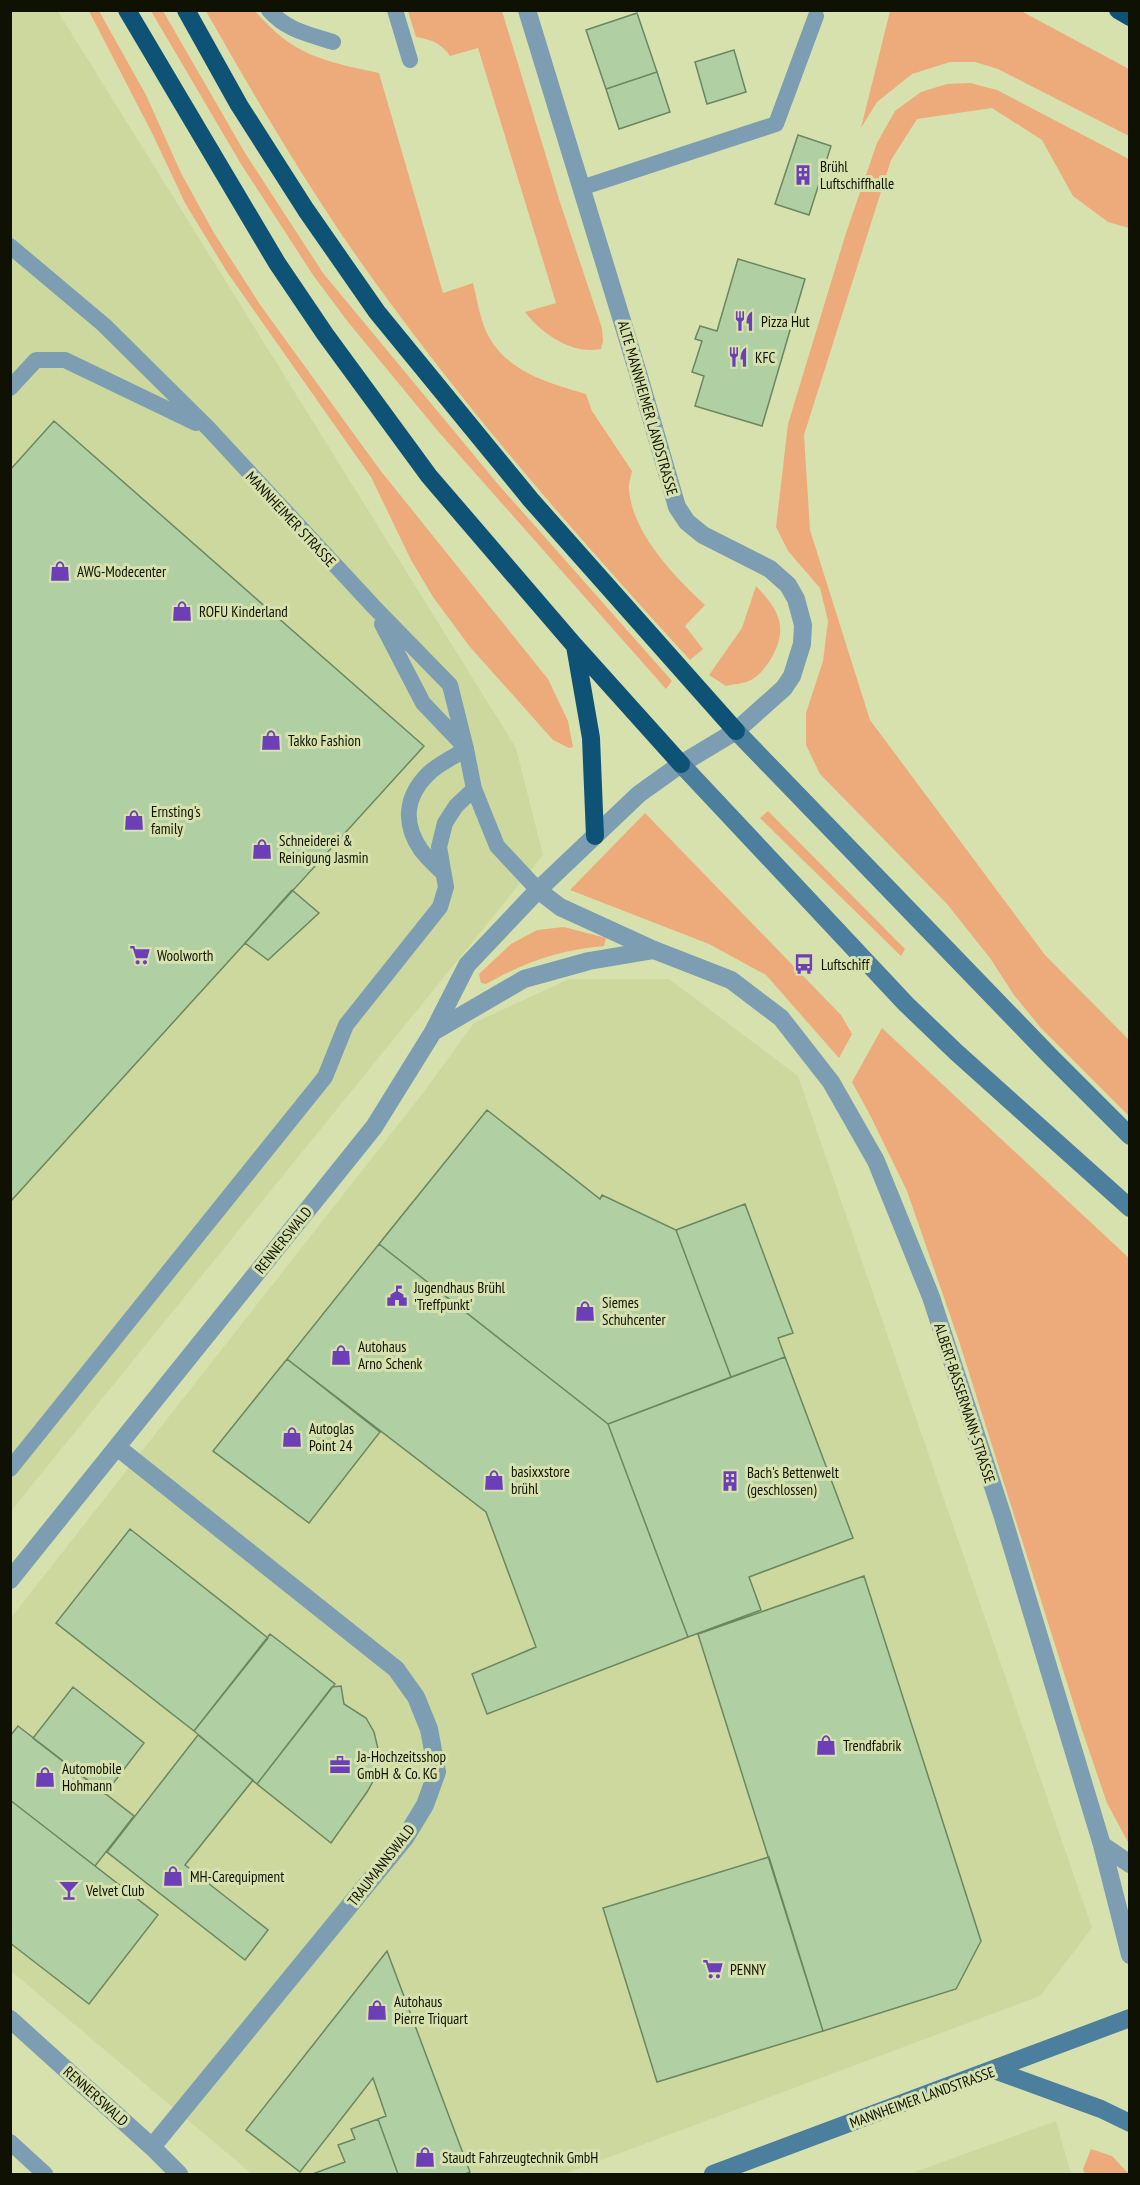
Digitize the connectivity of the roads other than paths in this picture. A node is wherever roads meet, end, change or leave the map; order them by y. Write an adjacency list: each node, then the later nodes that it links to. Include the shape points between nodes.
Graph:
1 (127, 10): 16 (highway, via 277,263 325,334 429,476)
2 (186, 10): 17 (highway, via 239,105 377,312 531,500)
3 (269, 10): 9 (lane, via 290,28)
4 (395, 10): 10 (lane)
5 (527, 10): 11 (street, ALTE MANNHEIMER LANDSTRASSE)
6 (1118, 10): 8 (highway)
7 (816, 15): 11 (lane, via 776,124)
8 (1130, 17)
9 (333, 42)
10 (410, 60)
11 (581, 188): 17 (street, ALTE MANNHEIMER LANDSTRASSE, via 677,507 703,535 782,578 801,612 802,644 792,676)
12 (10, 246): 14 (lane, MANNHEIMER STRASSE, via 104,325)
13 (10, 388): 14 (lane, via 36,360 65,360)
14 (209, 429): 15 (lane, MANNHEIMER STRASSE)
15 (374, 608): 18 (lane, MANNHEIMER STRASSE, via 423,703); 18 (lane, MANNHEIMER STRASSE, via 450,685)
16 (575, 646): 19 (highway); 21 (highway, via 591,738)
17 (736, 731): 19 (street, ALTE MANNHEIMER LANDSTRASSE); 26 (main road)
18 (466, 749): 20 (lane, MANNHEIMER STRASSE); 22 (lane, via 427,775 407,813 410,832)
19 (681, 764): 21 (street, ALTE MANNHEIMER LANDSTRASSE, via 639,794); 27 (main road, via 906,1004)
20 (474, 789): 22 (lane, via 445,823 439,847); 23 (lane, MANNHEIMER STRASSE, via 497,846)
21 (595, 836): 23 (street, RENNERSWALD)
22 (443, 873): 29 (lane, via 446,887 440,907 346,1025 325,1077)
23 (538, 890): 24 (street, ALBERT-BASSERMANN-STRASSE, via 560,907); 25 (street, RENNERSWALD, via 467,965)
24 (654, 950): 25 (street, via 589,961 524,979); 31 (street, ALBERT-BASSERMANN-STRASSE, via 730,980 781,1018 831,1082 876,1161 931,1297 1002,1514)
25 (433, 1032): 28 (street, RENNERSWALD, via 374,1127)
26 (1130, 1136)
27 (1130, 1208)
28 (117, 1447): 30 (street, RENNERSWALD); 39 (street, TRAUMANNSWALD, via 396,1669 416,1697 429,1730 437,1772 425,1805 405,1838)
29 (10, 1469)
30 (10, 1580)
31 (1102, 1845): 32 (street); 33 (street, ALBERT-BASSERMANN-STRASSE)
32 (1130, 1864)
33 (1130, 1955)
34 (1130, 2018): 36 (main road, MANNHEIMER LANDSTRASSE)
35 (10, 2019): 39 (street, RENNERSWALD)
36 (994, 2070): 37 (main road); 42 (main road, MANNHEIMER LANDSTRASSE)
37 (1130, 2123)
38 (10, 2142): 40 (lane)
39 (152, 2147): 41 (street, RENNERSWALD)
40 (45, 2175)
41 (179, 2175)
42 (713, 2175)

